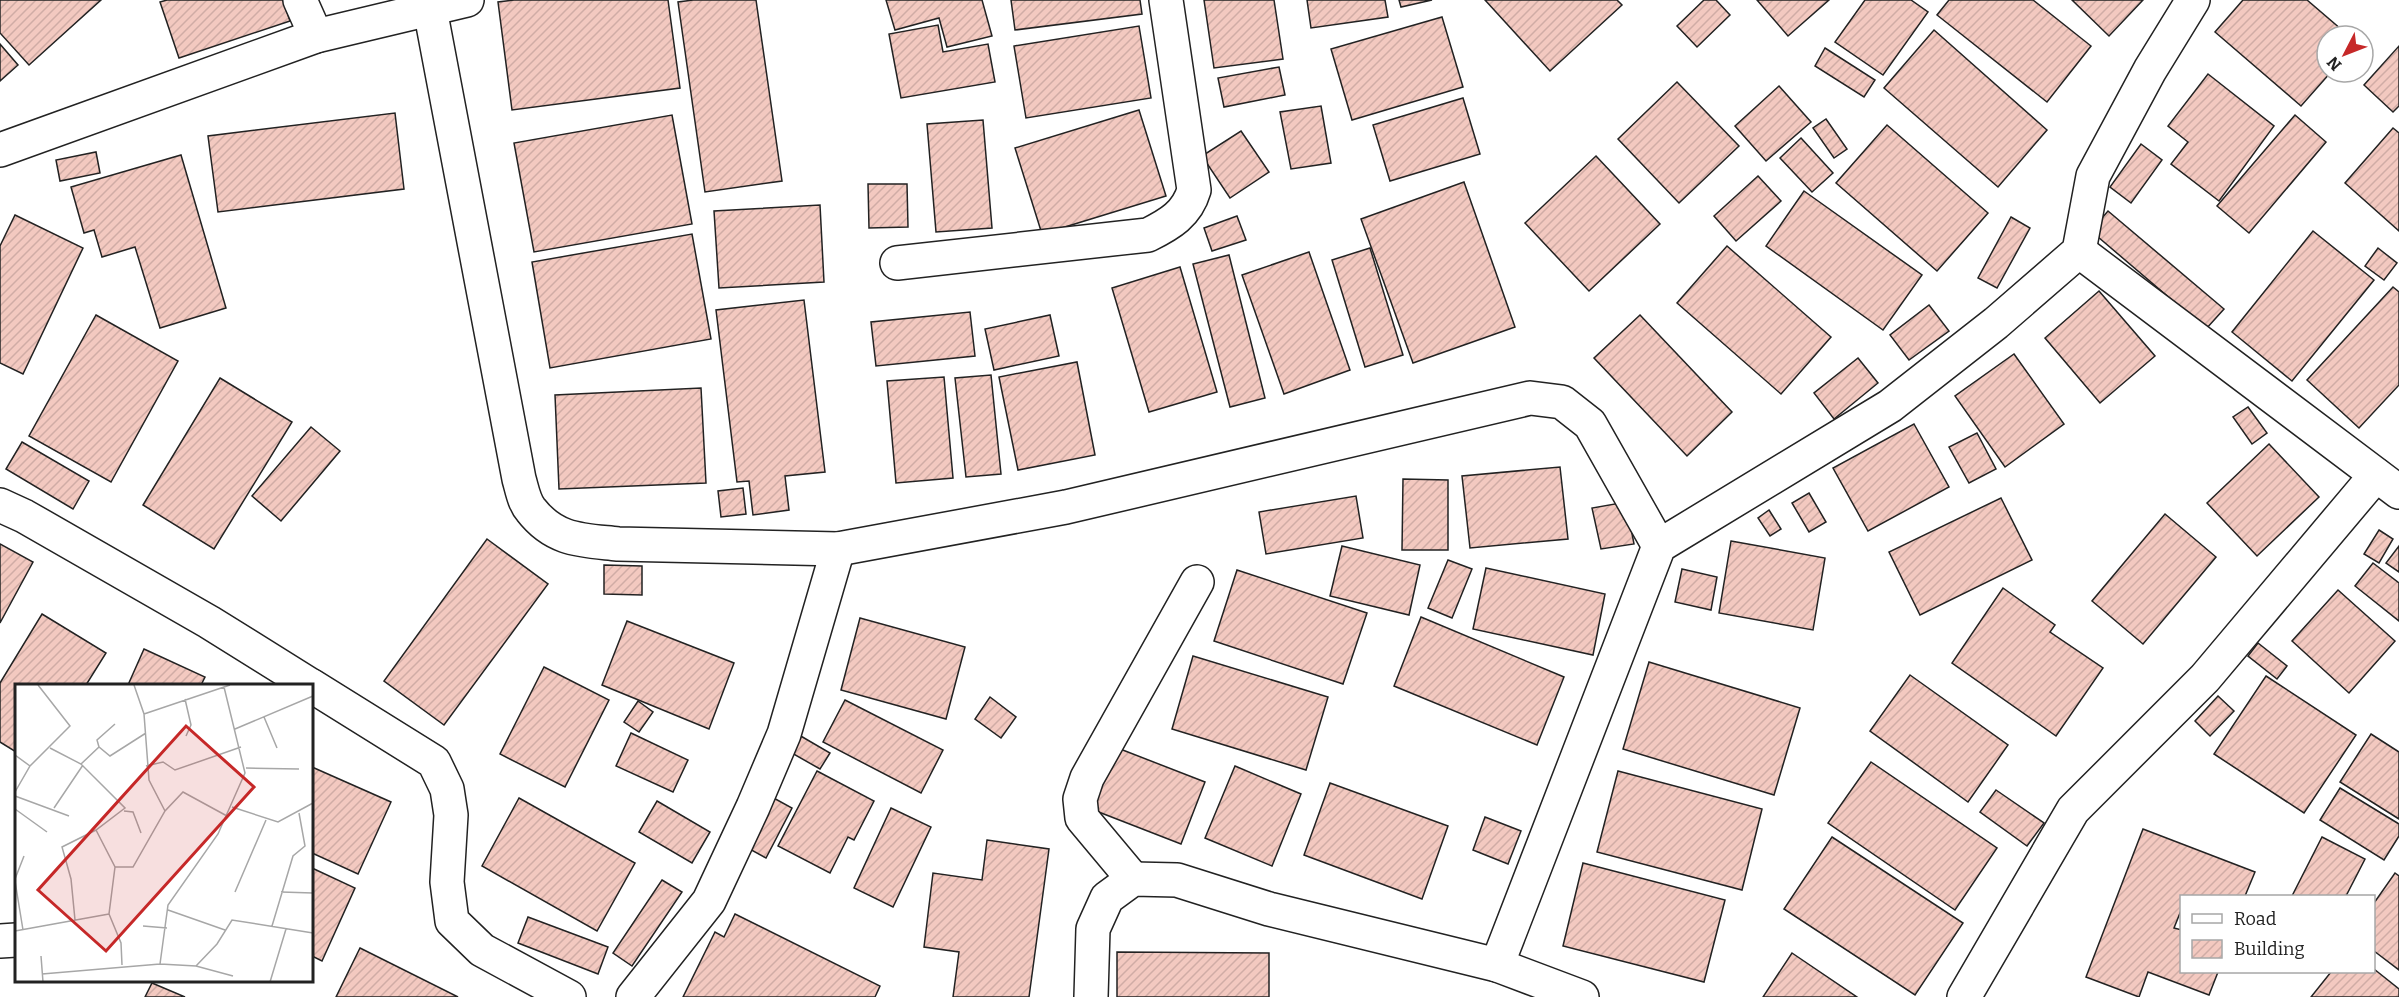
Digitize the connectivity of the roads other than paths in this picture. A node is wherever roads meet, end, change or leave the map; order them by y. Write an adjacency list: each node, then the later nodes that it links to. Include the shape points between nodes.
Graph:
1 (300, 0): 6 (street)
2 (467, 0): 5 (street)
3 (1166, 0): 9 (street, via 1194,190 1190,204 1178,217 1148,235)
4 (2193, 0): 8 (street, via 2093,176)
5 (430, 9): 6 (street); 13 (street, via 511,444 529,508 555,533 583,540)
6 (316, 36): 7 (street)
7 (0, 150)
8 (2079, 251): 10 (street); 12 (street, via 1996,323 1890,406)
9 (897, 262)
10 (2388, 483): 25 (street, via 2205,678 2073,810)
11 (0, 505): 15 (street, via 208,622)
12 (1659, 546): 13 (street, via 1590,424 1562,402 1530,398 1066,507); 20 (street)
13 (838, 549): 22 (street, via 784,734 748,818 709,901)
14 (1197, 582): 17 (street, via 1087,778 1080,799 1082,818)
15 (308, 684)
16 (314, 688): 21 (street, via 434,762 447,789 451,814 447,882 452,921 482,950)
17 (1133, 879): 20 (street, via 1177,880 1269,909); 23 (street, via 1107,898 1094,929)
18 (15, 940): 19 (street)
19 (0, 941)
20 (1497, 966): 24 (street)
21 (569, 997)
22 (633, 997)
23 (1091, 997)
24 (1582, 997)
25 (1964, 997)

